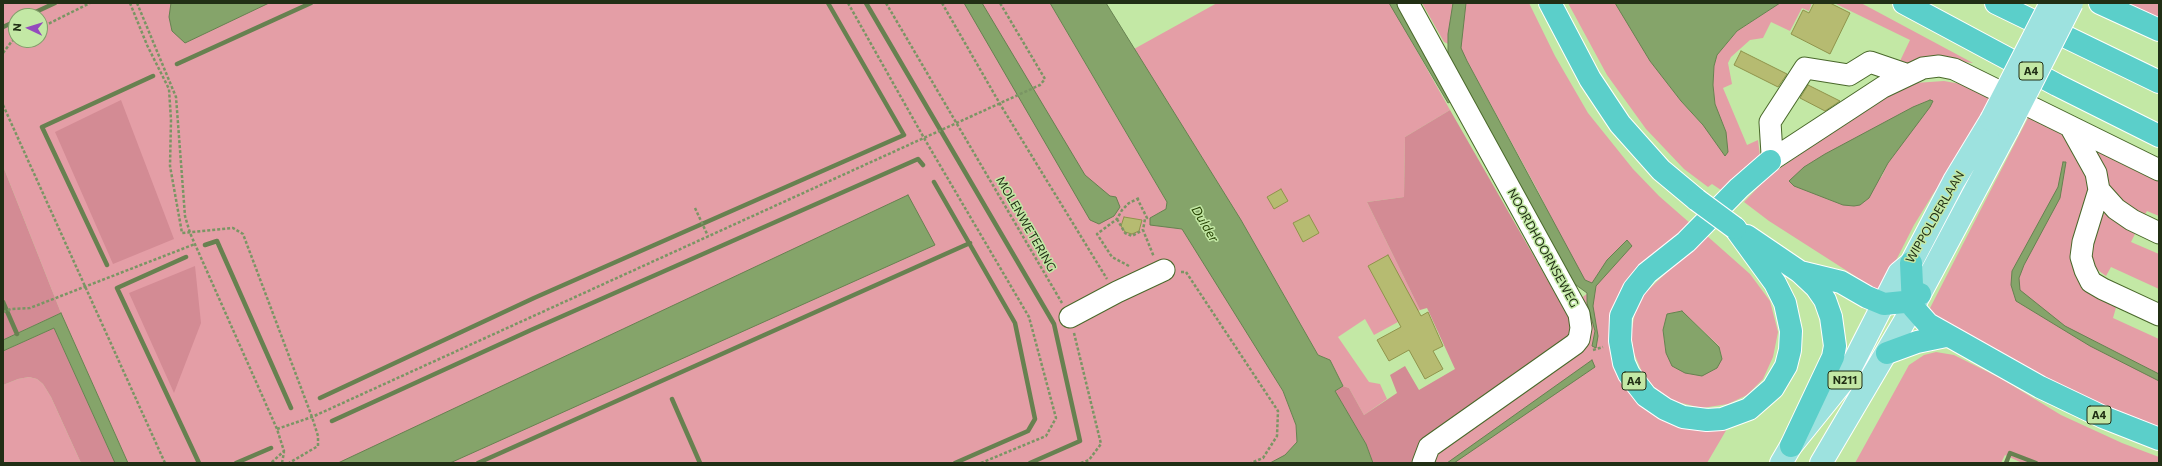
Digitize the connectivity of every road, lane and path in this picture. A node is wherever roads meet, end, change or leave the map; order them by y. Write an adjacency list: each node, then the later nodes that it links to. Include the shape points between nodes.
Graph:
1 (90, 3): 15 (path)
2 (130, 3): 34 (path, via 169,90 170,166 174,194 182,233)
3 (137, 3): 34 (path, via 176,97 185,216)
4 (848, 3): 26 (path)
5 (886, 3): 22 (path, MOLENWETERING)
6 (942, 3): 20 (path)
7 (1000, 3): 20 (path, via 1045,79 1040,85)
8 (1408, 3): 50 (street, NOORDHOORNSEWEG, via 1579,314 1581,328)
9 (1550, 3): 32 (highway, A4, bridge, via 1590,79 1620,124 1660,170)
10 (1904, 3): 25 (highway, A4)
11 (1996, 3): 19 (highway)
12 (2051, 3): 23 (main road, WIPPOLDERLAAN / N211, bridge)
13 (2072, 3): 23 (main road, WIPPOLDERLAAN / N211, bridge)
14 (2109, 7): 16 (highway); 17 (highway)
15 (48, 24)
16 (2159, 30)
17 (2159, 35)
18 (1908, 74): 24 (street, A4, via 1923,68 1939,66 1954,69); 27 (street, A4, via 1861,100); 27 (street, via 1870,62 1849,75 1804,68 1770,122)
19 (2159, 82)
20 (1000, 104): 22 (path); 43 (path, via 1103,274)
21 (3, 105): 42 (path)
22 (957, 124): 26 (path); 48 (path, MOLENWETERING)
23 (1999, 124): 38 (main road, WIPPOLDERLAAN / N211, via 1954,181); 44 (main road, WIPPOLDERLAAN / N211)
24 (2071, 128): 28 (street, A4); 29 (street, via 2096,173)
25 (2159, 136)
26 (924, 138): 36 (path); 63 (path, via 1029,317 1056,418 1046,436)
27 (1770, 161): 32 (highway, A4, via 1739,188 1686,242 1647,273 1634,289 1621,316 1620,340 1624,363 1629,374 1646,396 1684,418 1722,419 1749,409 1773,388 1786,366 1791,331 1785,303 1775,284)
28 (2159, 170)
29 (2099, 190): 35 (street, via 2116,209); 47 (street, via 2080,258 2085,270 2091,282)
30 (695, 208): 36 (path)
31 (1117, 219): 33 (path, via 1125,234 1132,236); 33 (path, via 1122,210 1138,198 1147,218); 39 (path, via 1097,234 1112,257)
32 (1736, 228): 41 (highway, A4)
33 (1143, 230): 40 (path)
34 (190, 233): 37 (path); 53 (path, via 233,228 243,234)
35 (2159, 233)
36 (708, 236): 53 (path)
37 (195, 244): 42 (path); 54 (path)
38 (1911, 263): 44 (highway); 45 (main road, WIPPOLDERLAAN / N211, via 1899,273)
39 (1129, 266)
40 (1162, 271): 43 (street); 65 (path, via 1186,272 1278,411 1277,436 1263,458)
41 (1800, 272): 45 (highway, A4, via 1842,282); 57 (highway, A4, via 1816,287 1827,305 1833,322 1836,346 1829,369)
42 (86, 286): 46 (path, via 30,308); 59 (path)
43 (1117, 292): 48 (street)
44 (1915, 300): 45 (highway); 49 (highway, A4, via 1928,324); 52 (main road, WIPPOLDERLAAN / N211)
45 (1884, 304): 57 (main road, WIPPOLDERLAAN / N211, via 1845,379)
46 (3, 312)
47 (2159, 315)
48 (1070, 317): 58 (path, MOLENWETERING, via 1101,444)
49 (1946, 336): 52 (highway, via 1936,336); 55 (highway, A4, via 2103,418)
50 (1575, 344): 51 (path, via 1583,352); 66 (street, via 1429,447)
51 (1610, 346)
52 (1887, 352): 67 (main road, WIPPOLDERLAAN / N211)
53 (312, 417): 54 (path); 62 (path, via 318,436 318,446)
54 (277, 429): 56 (path)
55 (2159, 439)
56 (284, 451): 60 (path); 61 (path)
57 (1786, 455)
58 (1089, 461): 64 (path, MOLENWETERING)
59 (165, 463)
60 (271, 463)
61 (282, 463)
62 (289, 463)
63 (981, 463)
64 (1081, 463)
65 (1251, 463)
66 (1423, 463)
67 (1821, 463)

